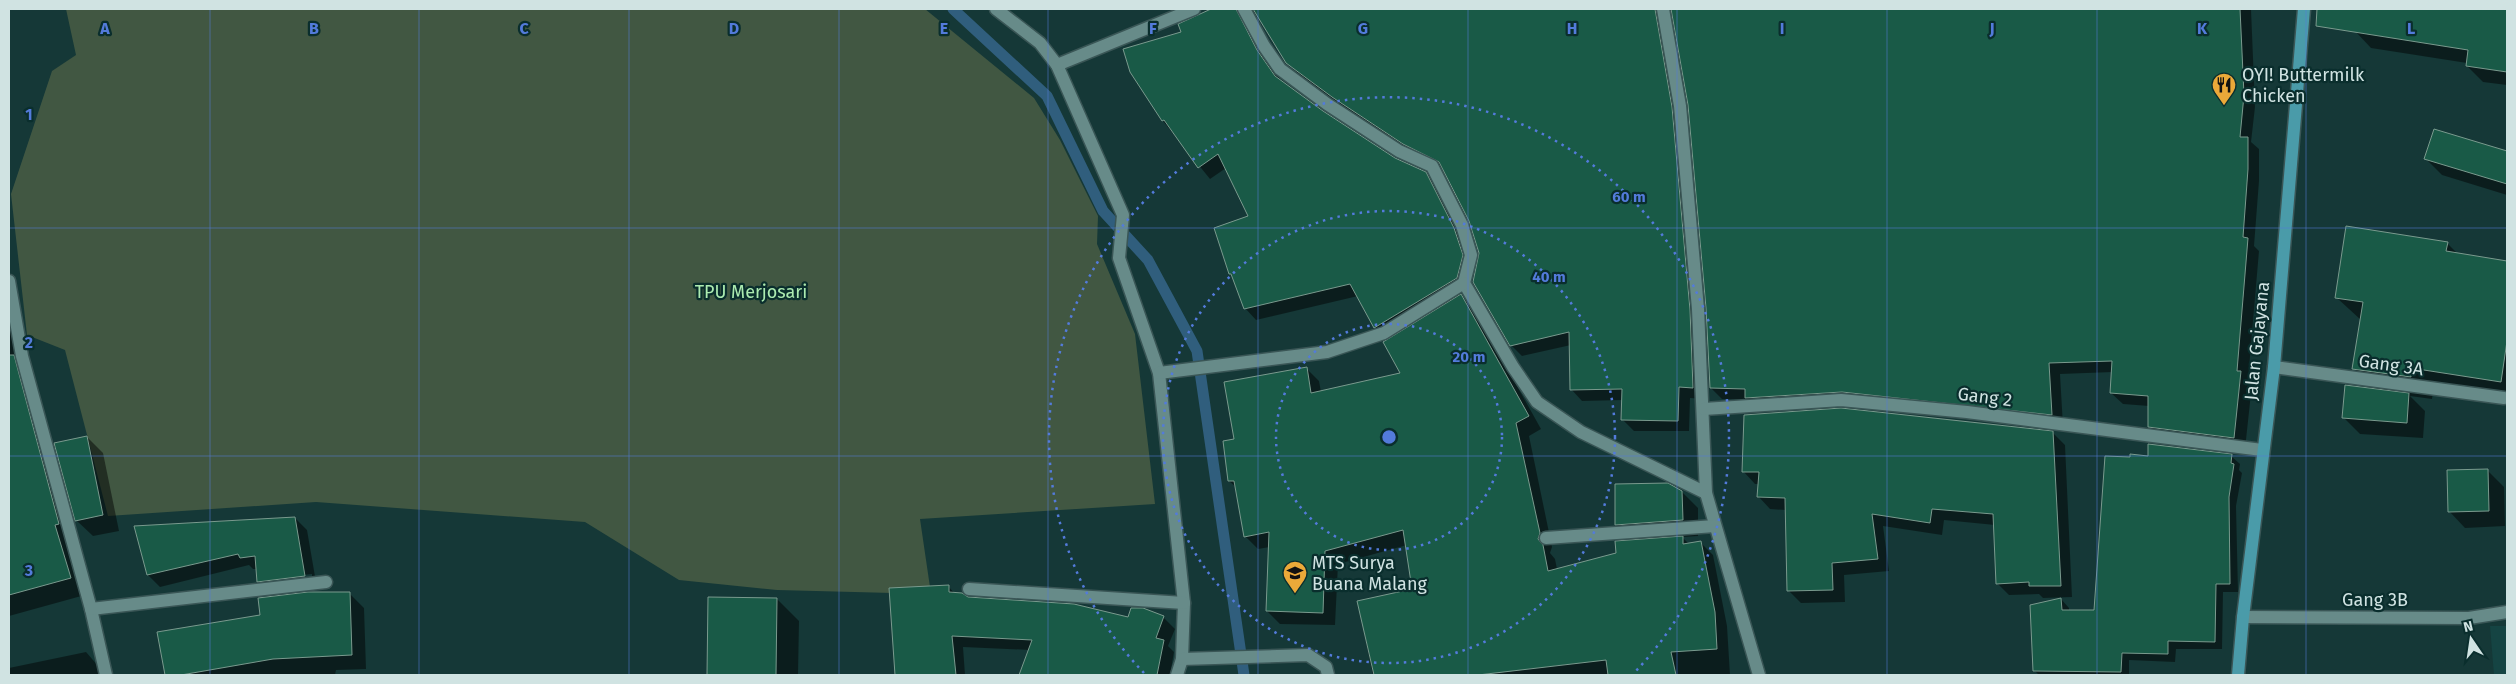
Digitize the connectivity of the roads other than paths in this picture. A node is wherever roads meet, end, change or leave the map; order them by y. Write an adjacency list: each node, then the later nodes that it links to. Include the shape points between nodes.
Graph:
1 (996, 9): 6 (street, via 1040,43)
2 (1194, 9): 6 (street)
3 (1244, 9): 8 (street, via 1280,69 1399,151 1432,166 1462,225 1471,255)
4 (1663, 9): 14 (street, via 1680,106)
5 (2304, 9): 11 (main road, Jalan Gajayana)
6 (1057, 65): 12 (street, via 1123,215 1119,258)
7 (9, 281): 9 (street)
8 (1464, 284): 12 (street, via 1384,333 1327,352); 16 (street, via 1512,367 1537,402 1581,432)
9 (22, 356): 10 (street); 22 (street)
10 (9, 359)
11 (2274, 367): 13 (street, Gang 3A); 15 (main road, Jalan Gajayana)
12 (1159, 373): 21 (street)
13 (2504, 398)
14 (1704, 409): 15 (street, Gang 2, via 1841,400 1967,412); 16 (street)
15 (2262, 450): 24 (main road, Jalan Gajayana)
16 (1706, 493): 17 (street)
17 (1715, 526): 18 (street); 29 (street)
18 (1546, 538)
19 (326, 582): 22 (street)
20 (969, 589): 21 (street)
21 (1184, 603): 25 (street)
22 (91, 609): 26 (street)
23 (2507, 612): 24 (street, Gang 3B, via 2469,618)
24 (2243, 617): 30 (main road, Jalan Gajayana)
25 (1182, 659): 27 (street); 28 (street, via 1308,655 1326,667)
26 (106, 675)
27 (1177, 675)
28 (1328, 675)
29 (1759, 675)
30 (2238, 675)

